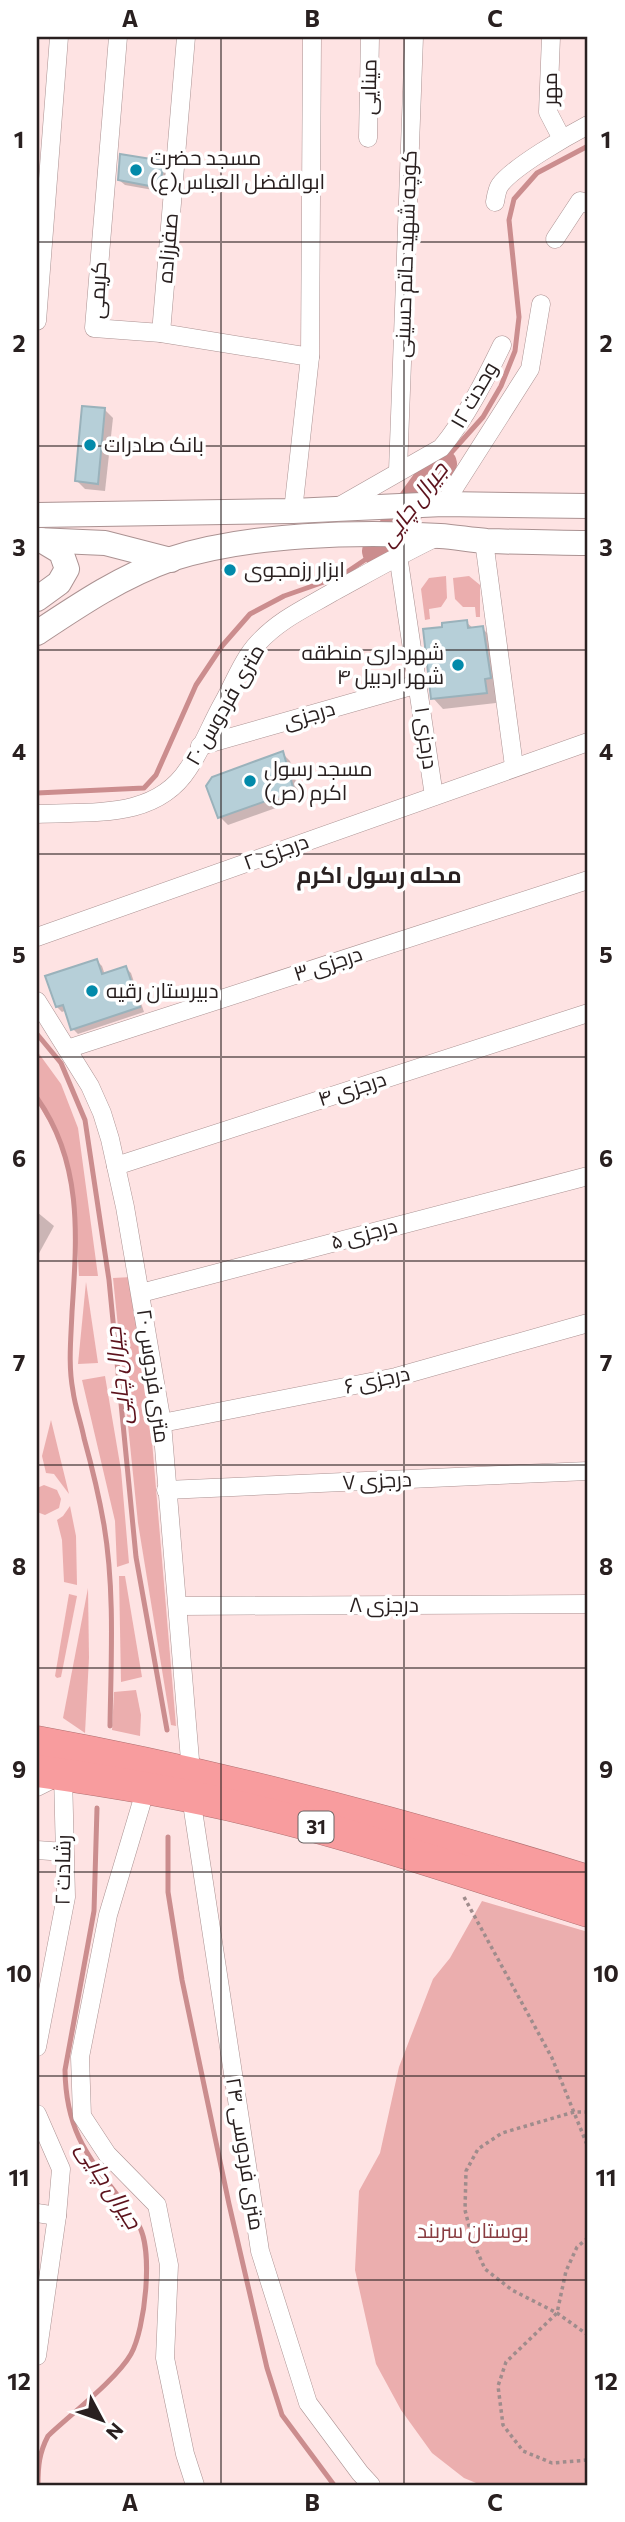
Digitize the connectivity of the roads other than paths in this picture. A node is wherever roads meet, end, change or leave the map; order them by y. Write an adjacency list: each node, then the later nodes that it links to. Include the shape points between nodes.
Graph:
1 (58, 37): 11 (street)
2 (118, 37): 17 (street, کریمی, via 94,328)
3 (186, 37): 17 (street, صفرزاده)
4 (312, 37): 19 (street)
5 (370, 37): 9 (street, مینایی)
6 (414, 37): 20 (street, کوچه شهید حاتم حسینی)
7 (551, 37): 10 (street, مهر, via 548,112)
8 (588, 125): 10 (street)
9 (368, 138)
10 (562, 139): 12 (street, via 498,187)
11 (41, 184): 16 (street)
12 (495, 202)
13 (588, 204): 14 (street, via 580,201)
14 (555, 239)
15 (541, 304): 21 (street, via 530,369)
16 (37, 321)
17 (161, 333): 19 (street, کریمی)
18 (502, 345): 20 (street, وحدت ۱۲, via 441,448)
19 (310, 357): 24 (street)
20 (398, 471): 23 (street, وحدت ۱۲)
21 (444, 504): 22 (main road); 23 (main road)
22 (588, 506)
23 (340, 508): 24 (main road)
24 (293, 511): 25 (main road)
25 (37, 515)
26 (440, 536): 28 (main road); 30 (street, ۲۰ متری فردوس); 31 (main road, via 289,537)
27 (39, 540): 31 (main road, via 105,543); 32 (main road, via 61,552 67,569 59,583)
28 (484, 541): 29 (main road); 37 (street)
29 (588, 543)
30 (398, 555): 34 (street, درجزی ۱); 36 (street, ۲۰ متری فردوس, via 272,629 250,655)
31 (171, 559): 33 (main road, via 94,595)
32 (37, 599)
33 (37, 633)
34 (418, 684): 36 (street, درجزی); 38 (street, درجزی ۱)
35 (588, 742): 37 (street, درجزی ۲)
36 (200, 746): 39 (street, ۲۰ متری فردوس, via 179,782 149,803)
37 (514, 766): 38 (street, درجزی ۲)
38 (434, 796): 41 (street, درجزی ۲)
39 (37, 814)
40 (588, 880): 44 (street, درجزی ۳)
41 (37, 937)
42 (37, 1001): 44 (street, ۲۰ متری فردوس)
43 (588, 1013): 45 (street, درجزی ۴)
44 (67, 1048): 45 (street, ۲۰ متری فردوس, via 102,1113)
45 (116, 1166): 47 (street, ۲۰ متری فردوس)
46 (588, 1175): 47 (street, درجزی ۵)
47 (141, 1293): 49 (street, ۲۰ متری فردوس)
48 (588, 1323): 49 (street, درجزی ۶, via 396,1377)
49 (162, 1423): 51 (street, ۲۰ متری فردوس)
50 (588, 1471): 51 (street, درجزی ۷)
51 (166, 1490): 53 (street, ۲۰ متری فردوس)
52 (588, 1604): 53 (street, درجزی ۸)
53 (179, 1606): 56 (street, ۲۰ متری فردوس)
54 (37, 1742): 56 (highway, 31)
55 (46, 1777): 57 (highway, 31); 59 (street, رشادت ۲)
56 (191, 1785): 57 (highway, 31); 60 (highway, 31, via 433,1833); 61 (highway, 31, via 253,1810); 68 (street, ۲۴ متری فردوسی, via 260,2251 308,2403)
57 (146, 1788): 67 (street, via 108,1914 80,2057 82,2116 107,2154 157,2205 169,2265 165,2358)
58 (37, 1850): 59 (street)
59 (64, 1852): 62 (street, رشادت ۲, via 66,1897)
60 (588, 1881)
61 (588, 1911)
62 (37, 2047)
63 (37, 2114): 65 (street, via 61,2169)
64 (37, 2213): 65 (street)
65 (57, 2216): 66 (street)
66 (38, 2348)
67 (195, 2485)
68 (371, 2485)

